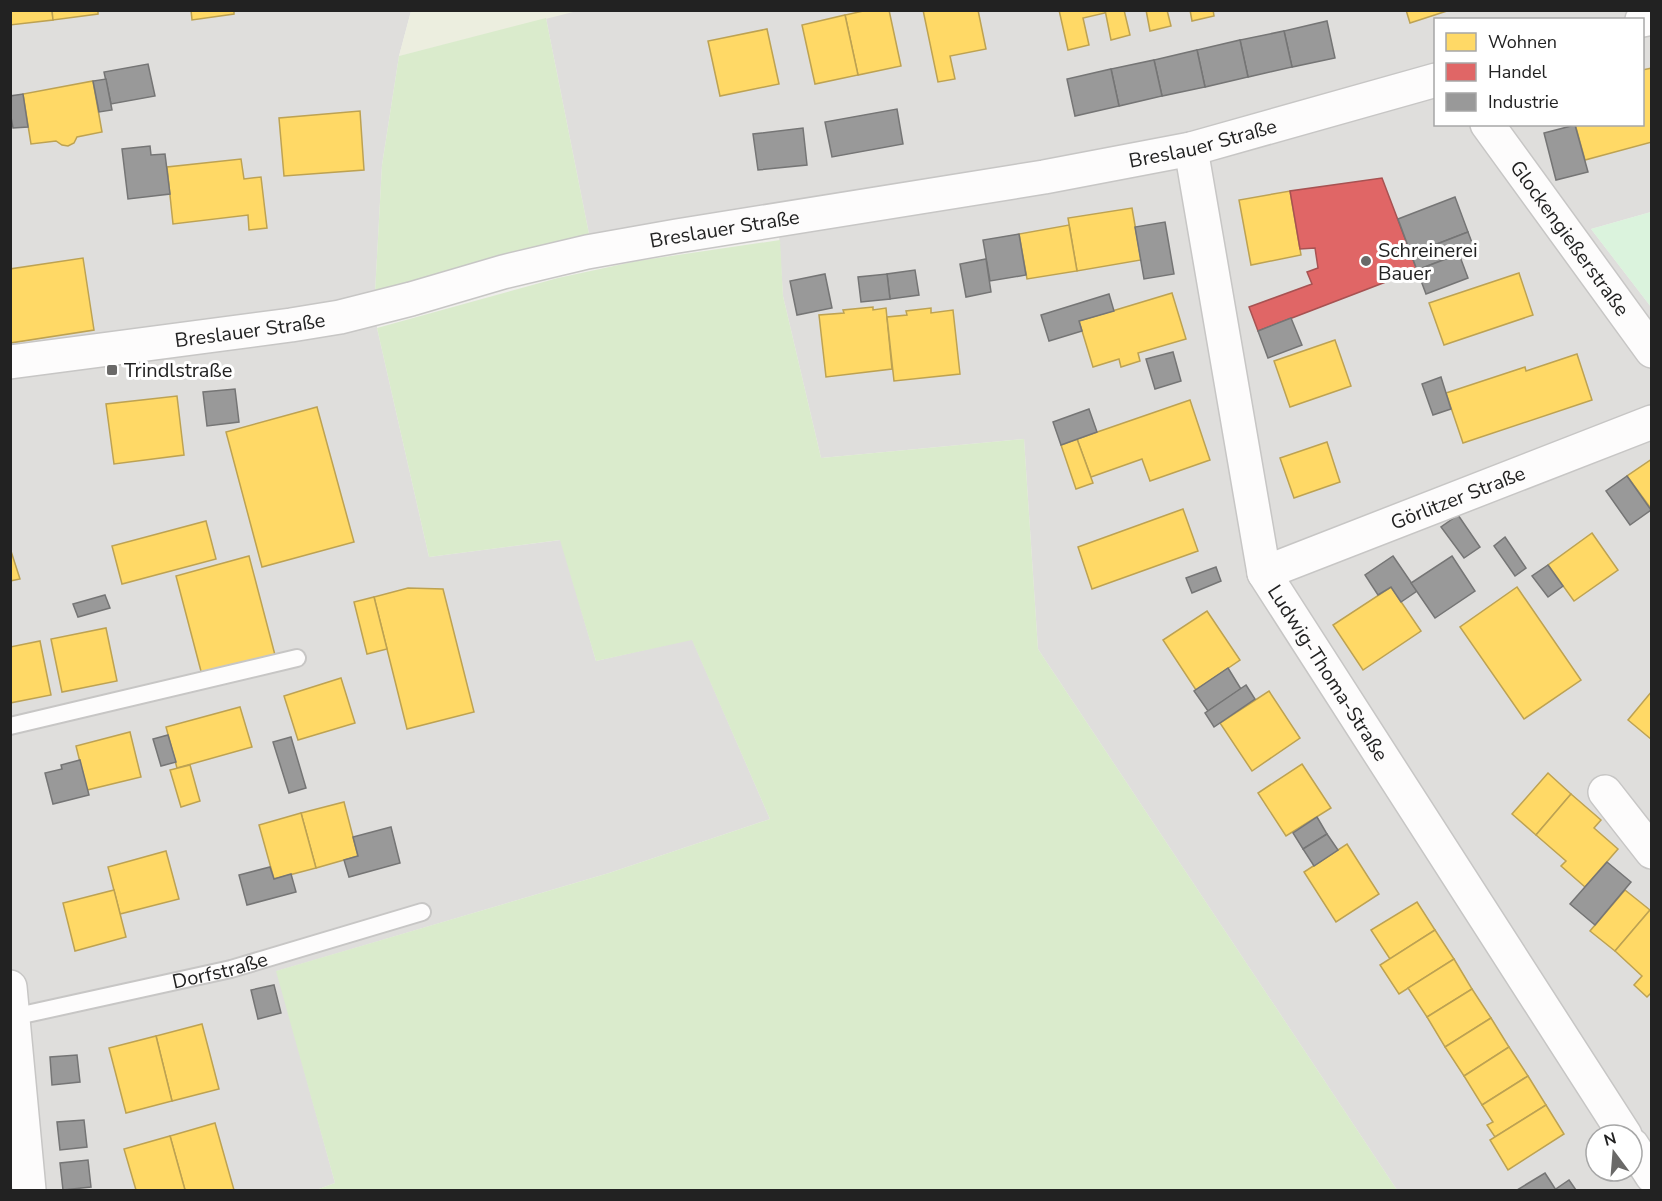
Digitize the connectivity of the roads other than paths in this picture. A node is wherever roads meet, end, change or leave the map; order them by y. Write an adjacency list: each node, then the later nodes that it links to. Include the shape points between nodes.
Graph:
1 (1434, 81): 3 (street, Breslauer Straße)
2 (1487, 126): 4 (street, Glockengießerstraße)
3 (1191, 149): 5 (street, Breslauer Straße, via 587,252 340,317 291,326); 7 (street, Ludwig-Thoma-Straße)
4 (1652, 351)
5 (10, 362)
6 (1652, 422): 7 (street, Görlitzer Straße)
7 (1264, 573): 14 (street, Ludwig-Thoma-Straße)
8 (297, 658): 9 (lane)
9 (10, 726)
10 (1605, 792): 11 (street)
11 (1652, 852)
12 (422, 912): 13 (lane, Dorfstraße, via 231,969)
13 (12, 1002): 15 (street, Dorfstraße)
14 (1617, 1123)
15 (29, 1191)

